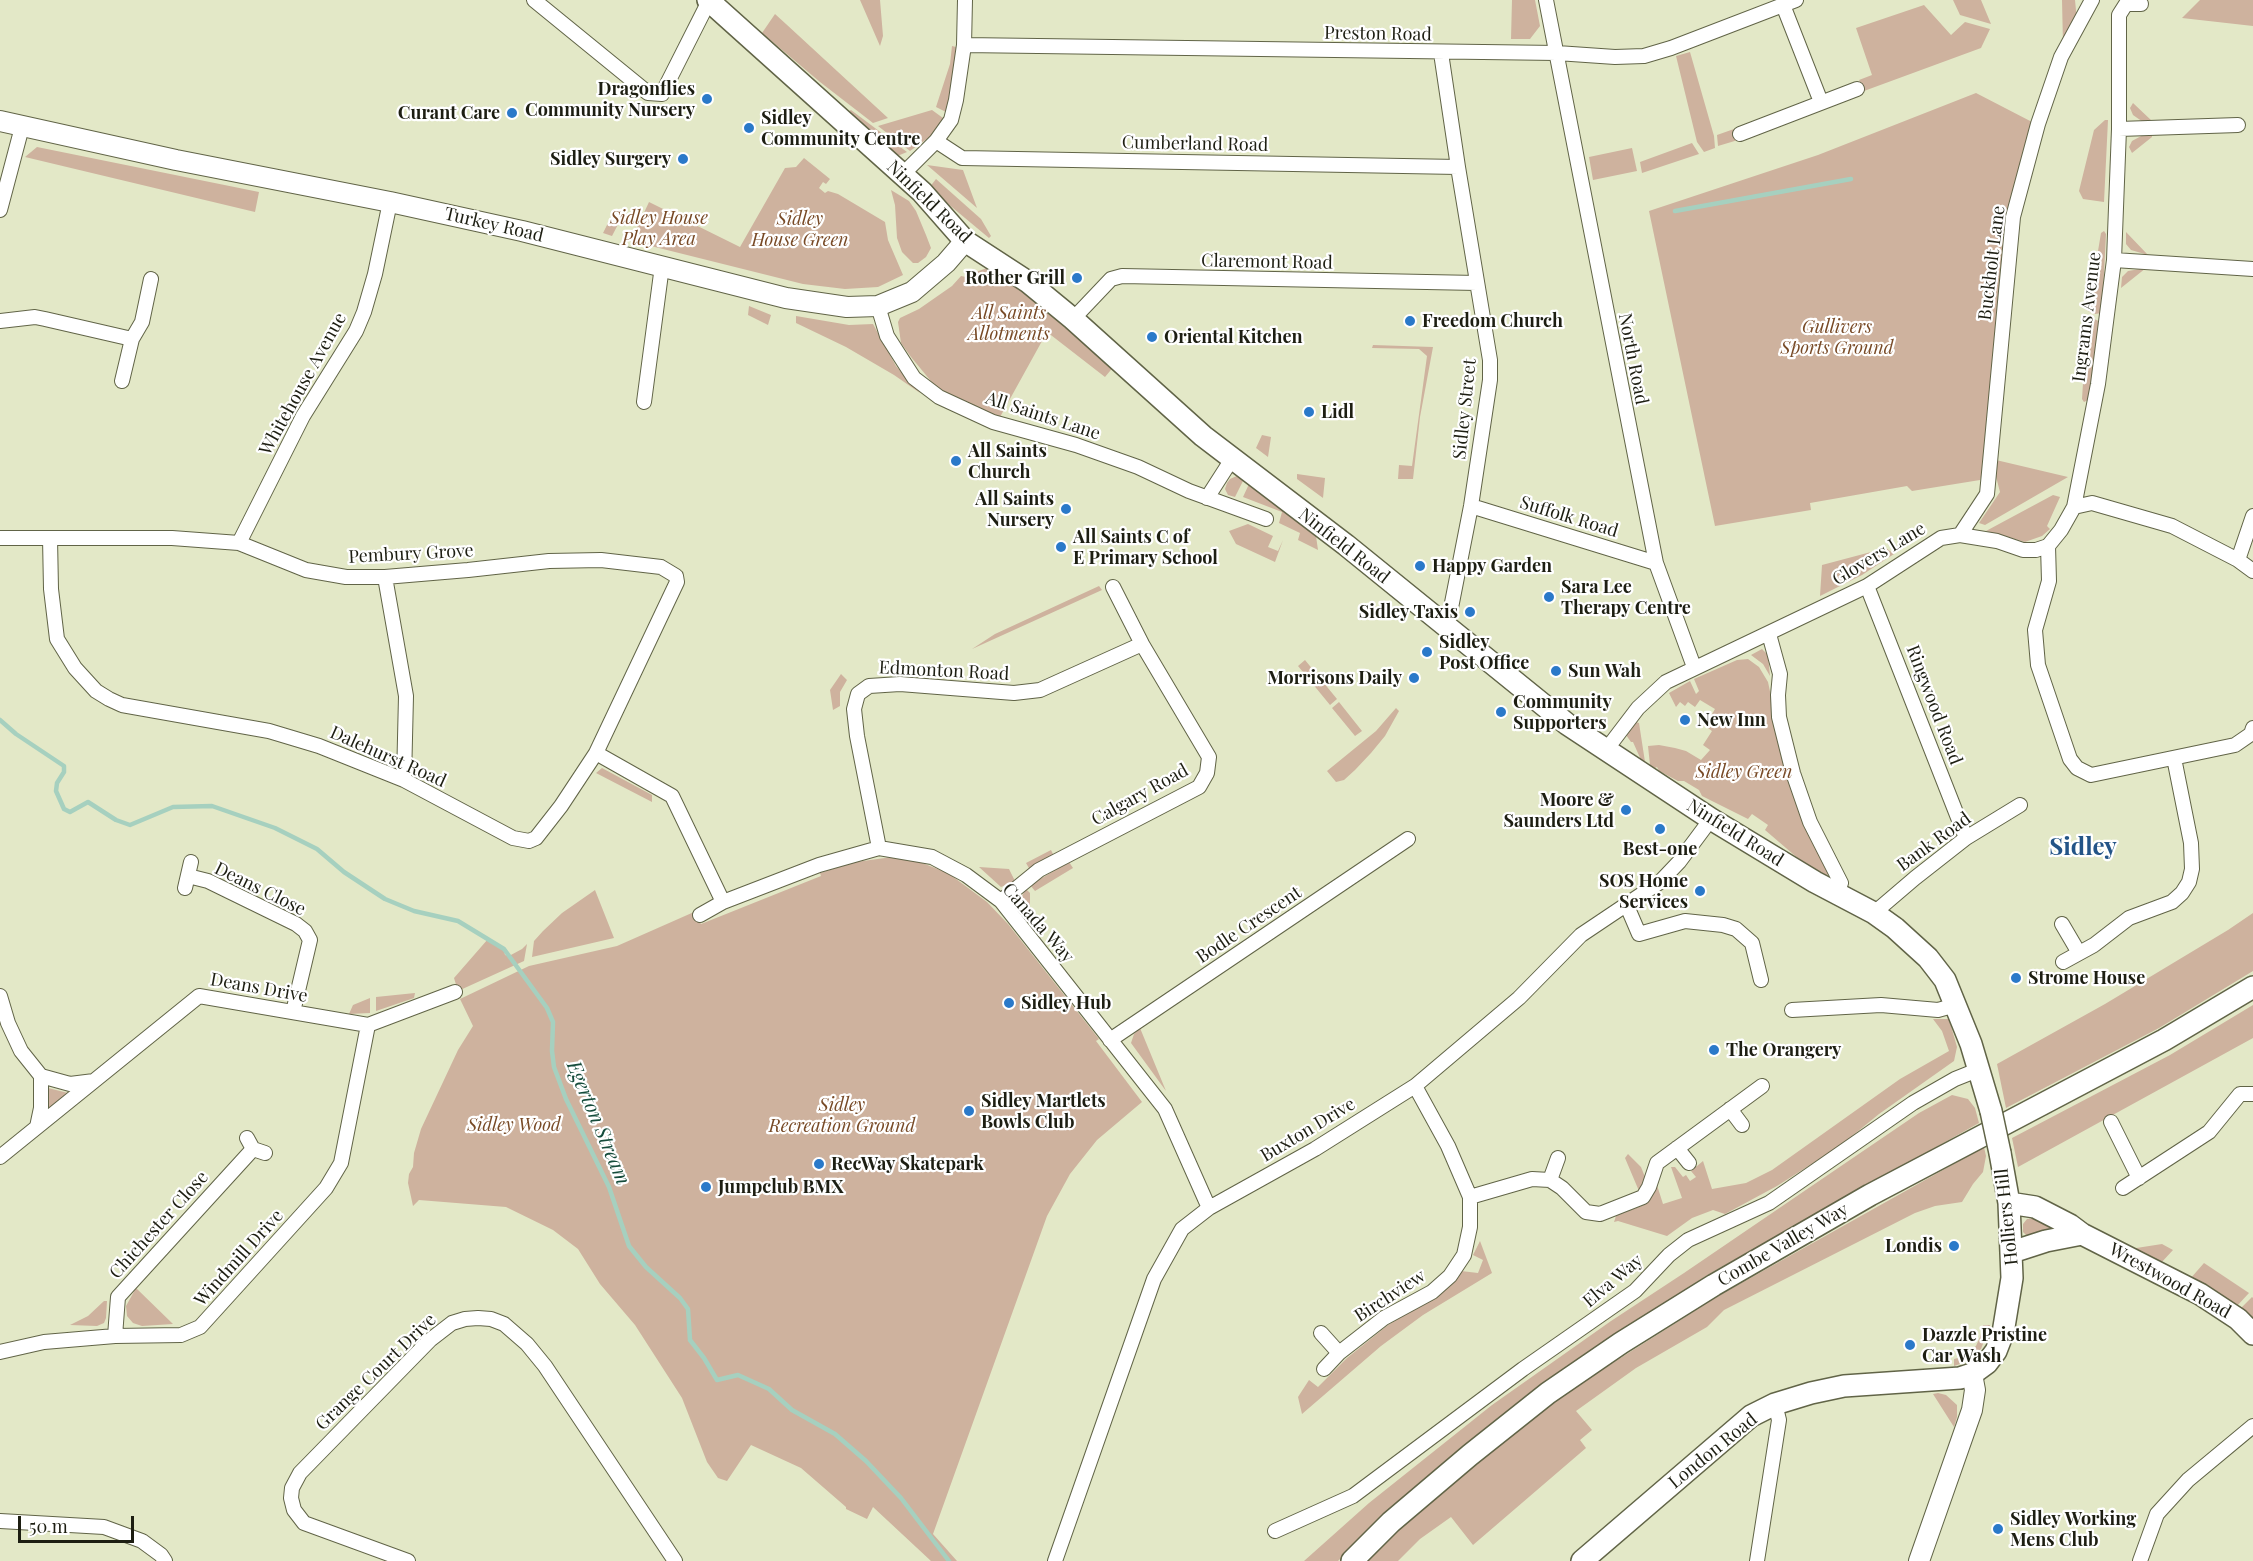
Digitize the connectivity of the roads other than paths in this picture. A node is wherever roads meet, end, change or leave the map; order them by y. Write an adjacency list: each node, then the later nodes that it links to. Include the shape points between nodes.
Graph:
1 (534, 0): 2 (street, via 648,93 662,94)
2 (709, 0): 20 (main road, Ninfield Road)
3 (965, 0): 8 (street)
4 (1546, 0): 10 (street, North Road)
5 (2092, 0): 41 (street, Buckholt Lane, via 2061,57 2013,217 1988,494)
6 (1789, 2): 10 (street, Preston Road, via 1644,56); 12 (street, Preston Road)
7 (2141, 4): 16 (street, Ingrams Avenue, via 2126,4 2119,15)
8 (964, 45): 9 (street, Preston Road); 18 (street, via 951,120)
9 (1441, 53): 10 (street, Preston Road); 19 (street, Sidley Street)
10 (1557, 53): 47 (street, North Road)
11 (1857, 88): 12 (street)
12 (1821, 102): 17 (street, via 1760,132)
13 (0, 121): 15 (street, Turkey Road)
14 (2238, 125): 16 (street)
15 (22, 127): 21 (street, Turkey Road); 22 (street)
16 (2119, 129): 24 (street, Ingrams Avenue)
17 (1740, 134)
18 (936, 141): 19 (street, Cumberland Road, via 962,158); 20 (street)
19 (1458, 167): 28 (street, Sidley Street)
20 (902, 175): 23 (main road, Ninfield Road)
21 (390, 202): 25 (street, Turkey Road); 44 (street, Whitehouse Avenue, via 375,274 356,331 303,416)
22 (0, 210)
23 (965, 242): 29 (street, Turkey Road, via 920,287); 30 (main road, Ninfield Road, via 1028,282)
24 (2114, 260): 26 (street); 38 (street, Ingrams Avenue, via 2097,384)
25 (662, 266): 29 (street, Turkey Road, via 786,298 856,308); 34 (street)
26 (2253, 269)
27 (151, 279): 32 (street, via 142,322)
28 (1477, 284): 30 (street, Claremont Road, via 1122,276 1111,279); 37 (street, Sidley Street, via 1490,353 1490,380)
29 (878, 306): 36 (street, All Saints Lane, via 887,336 914,378 939,397 993,422 1076,445)
30 (1073, 319): 35 (main road, Ninfield Road)
31 (0, 321): 32 (street, via 35,317)
32 (132, 339): 33 (street)
33 (122, 381)
34 (644, 402)
35 (1232, 459): 36 (street); 53 (main road, Ninfield Road)
36 (1208, 498): 40 (street, All Saints Lane)
37 (1471, 506): 47 (street, Suffolk Road); 53 (street, Sidley Street, via 1449,618)
38 (2074, 507): 45 (street); 46 (street, via 2092,503 2172,526)
39 (2253, 516): 46 (street)
40 (1266, 519)
41 (1960, 535): 45 (street, Glovers Lane, via 2023,550); 51 (street, Glovers Lane, via 1941,538)
42 (0, 538): 43 (street, Pembury Grove)
43 (50, 538): 44 (street, Pembury Grove, via 172,538); 61 (street, Dalehurst Road, via 57,639 96,691 122,705 269,731)
44 (239, 543): 49 (street, Pembury Grove, via 306,570 346,577)
45 (2048, 546): 60 (street, via 2049,581 2035,643 2038,665 2070,759 2091,775)
46 (2238, 560): 48 (street)
47 (1656, 563): 56 (street, North Road)
48 (2253, 572)
49 (385, 577): 50 (street, Pembury Grove, via 549,561 601,560 661,567 676,576); 61 (street, via 406,696)
50 (677, 582): 59 (street, Dalehurst Road)
51 (1867, 586): 54 (street, Glovers Lane); 64 (street, Ringwood Road)
52 (1113, 587): 55 (street, Calgary Road)
53 (1444, 625): 58 (main road, Ninfield Road, via 1567,724)
54 (1769, 634): 56 (street, Glovers Lane); 68 (street, via 1780,674 1779,717 1793,773 1810,822 1841,883)
55 (1142, 644): 66 (street, Edmonton Road, via 1040,690 1014,693 900,684 869,686 858,694 854,709 856,727); 69 (street, Calgary Road, via 1209,757 1208,773 1199,787 1039,870)
56 (1694, 667): 58 (street, Glovers Lane, via 1646,698)
57 (2253, 728): 60 (street, via 2235,745)
58 (1606, 750): 63 (main road, Ninfield Road)
59 (596, 753): 61 (street, Dalehurst Road, via 537,838 529,841 513,838); 70 (street, via 672,796)
60 (2174, 758): 75 (street, via 2191,843 2192,869 2182,893 2172,902 2129,918)
61 (404, 780)
62 (2020, 805): 64 (street, Bank Road)
63 (1711, 819): 68 (main road, Ninfield Road); 71 (street, Buxton Drive, via 1660,882)
64 (1966, 838): 72 (street, Bank Road)
65 (1408, 840): 85 (street, Bodle Crescent)
66 (879, 848): 69 (street, Canada Way, via 932,857 966,875); 70 (street, Canada Way, via 819,865)
67 (188, 876): 83 (street, Deans Close, via 208,881 305,931 310,940)
68 (1836, 893): 72 (main road, Ninfield Road)
69 (1001, 901): 85 (street, Canada Way)
70 (723, 902): 73 (street, Canada Way)
71 (1627, 906): 77 (street, via 1639,934 1685,921 1736,929 1752,943); 89 (street, Buxton Drive, via 1581,935 1519,998)
72 (1874, 913): 81 (main road, Ninfield Road, via 1928,958 1945,980)
73 (700, 915)
74 (2062, 924): 75 (street)
75 (2079, 953): 76 (street)
76 (2063, 962)
77 (1761, 980)
78 (2253, 987): 124 (main road, Combe Valley Way, via 2164,1040 1870,1195 1621,1343 1548,1393 1470,1455)
79 (455, 992): 84 (street)
80 (0, 996): 87 (street, via 21,1051)
81 (1956, 1005): 82 (street, via 1938,1010 1881,1005); 86 (main road, Ninfield Road)
82 (1792, 1010)
83 (293, 1012): 84 (street, Deans Drive); 88 (street, Deans Drive, via 199,996)
84 (368, 1025): 111 (street, Windmill Drive, via 341,1163 326,1188 200,1327 181,1335)
85 (1110, 1040): 106 (street, Canada Way, via 1165,1109)
86 (1980, 1069): 105 (main road, Holliers Hill, bridge); 119 (street, Elva Way, via 1920,1099 1769,1203 1688,1240 1635,1291 1353,1496)
87 (41, 1076): 88 (street, via 70,1084); 95 (street)
88 (97, 1080): 95 (street, Deans Drive)
89 (1415, 1086): 104 (street, Birchview); 106 (street, Buxton Drive, via 1315,1149)
90 (1762, 1086): 92 (street)
91 (2253, 1094): 101 (street, via 2240,1094 2209,1132)
92 (1730, 1109): 94 (street); 97 (street)
93 (2111, 1122): 101 (street)
94 (1742, 1125)
95 (37, 1127): 98 (street, Deans Drive)
96 (255, 1147): 111 (street, Chichester Close, via 118,1297)
97 (1677, 1148): 100 (street); 102 (street, via 1657,1163 1643,1197 1600,1214 1586,1212)
98 (0, 1157)
99 (1558, 1158): 102 (street)
100 (1689, 1163)
101 (2139, 1178): 103 (street)
102 (1550, 1180): 104 (street, via 1532,1179)
103 (2122, 1188)
104 (1470, 1197): 113 (street, Birchview, via 1470,1227 1464,1255 1450,1276 1432,1292 1384,1318)
105 (2009, 1203): 107 (main road, Wrestwood Road, via 2035,1207); 108 (main road, Holliers Hill)
106 (1209, 1208): 123 (street, Buxton Drive, via 1182,1229 1154,1279)
107 (2082, 1234): 108 (main road); 110 (main road, Wrestwood Road, via 2199,1294 2238,1319)
108 (2012, 1252): 115 (main road, Holliers Hill, via 2012,1278 2002,1333 1996,1351)
109 (1321, 1333): 113 (street)
110 (2253, 1334)
111 (115, 1336): 112 (street, Windmill Drive, via 44,1342)
112 (0, 1352)
113 (1339, 1353): 114 (street, Birchview)
114 (1324, 1369)
115 (1972, 1374): 116 (main road, London Road, via 1946,1380 1844,1386); 127 (street, via 1972,1410)
116 (1775, 1404): 125 (main road, London Road, via 1751,1416); 126 (street, via 1779,1420)
117 (2253, 1426): 128 (street, via 2188,1480 2157,1514)
118 (0, 1521): 120 (street, via 104,1527 142,1541)
119 (1275, 1531)
120 (165, 1561)
121 (408, 1561): 122 (street, Grange Court Drive, via 304,1523 294,1510 292,1488 300,1473 430,1340 465,1318 504,1324 527,1344)
122 (675, 1561)
123 (1055, 1561)
124 (1352, 1561)
125 (1582, 1561)
126 (1757, 1561)
127 (1919, 1561)
128 (2140, 1561)

